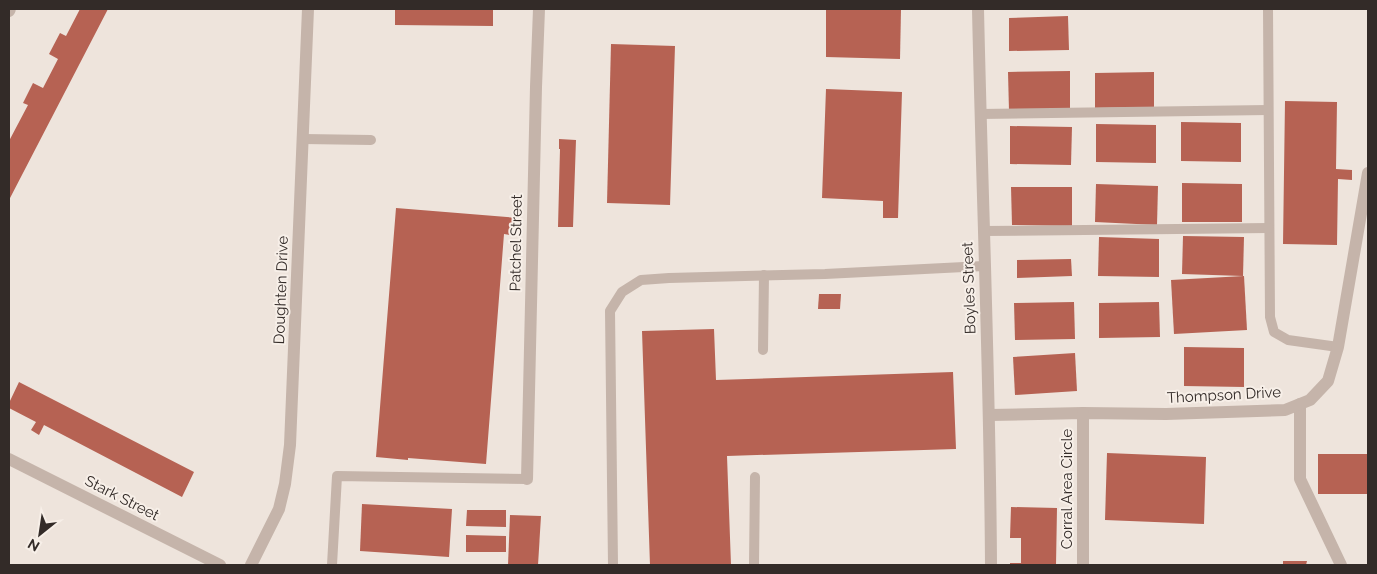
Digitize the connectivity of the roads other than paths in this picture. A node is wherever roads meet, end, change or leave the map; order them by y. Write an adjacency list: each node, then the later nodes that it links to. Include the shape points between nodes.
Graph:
1 (308, 9): 7 (street, Doughten Drive)
2 (539, 9): 21 (street, Patchel Street)
3 (978, 9): 6 (street, Boyles Street)
4 (1268, 9): 5 (lane)
5 (1268, 110): 6 (lane); 10 (lane)
6 (980, 114): 11 (street, Boyles Street)
7 (304, 139): 8 (lane); 23 (street, Doughten Drive, via 290,445 279,509)
8 (371, 140)
9 (1368, 173): 14 (street, Thompson Drive)
10 (1269, 228): 11 (lane); 14 (lane, via 1270,317 1274,332 1288,340)
11 (983, 231): 12 (street, Boyles Street)
12 (984, 266): 13 (lane); 18 (street, Boyles Street)
13 (764, 275): 15 (lane); 25 (lane, via 641,280 622,292 610,310)
14 (1338, 346): 16 (street, Thompson Drive, via 1328,381 1310,400)
15 (763, 350)
16 (1300, 404): 17 (street, Thompson Drive, via 1285,410); 29 (street, via 1300,479)
17 (1083, 413): 18 (street, Thompson Drive); 28 (street, Corral Area Circle)
18 (990, 415): 27 (street, Boyles Street)
19 (9, 459): 22 (street, Stark Street)
20 (755, 477): 26 (lane)
21 (527, 479): 24 (lane, via 337,476)
22 (220, 565)
23 (250, 565)
24 (332, 565)
25 (613, 565)
26 (754, 565)
27 (991, 565)
28 (1083, 565)
29 (1341, 565)

